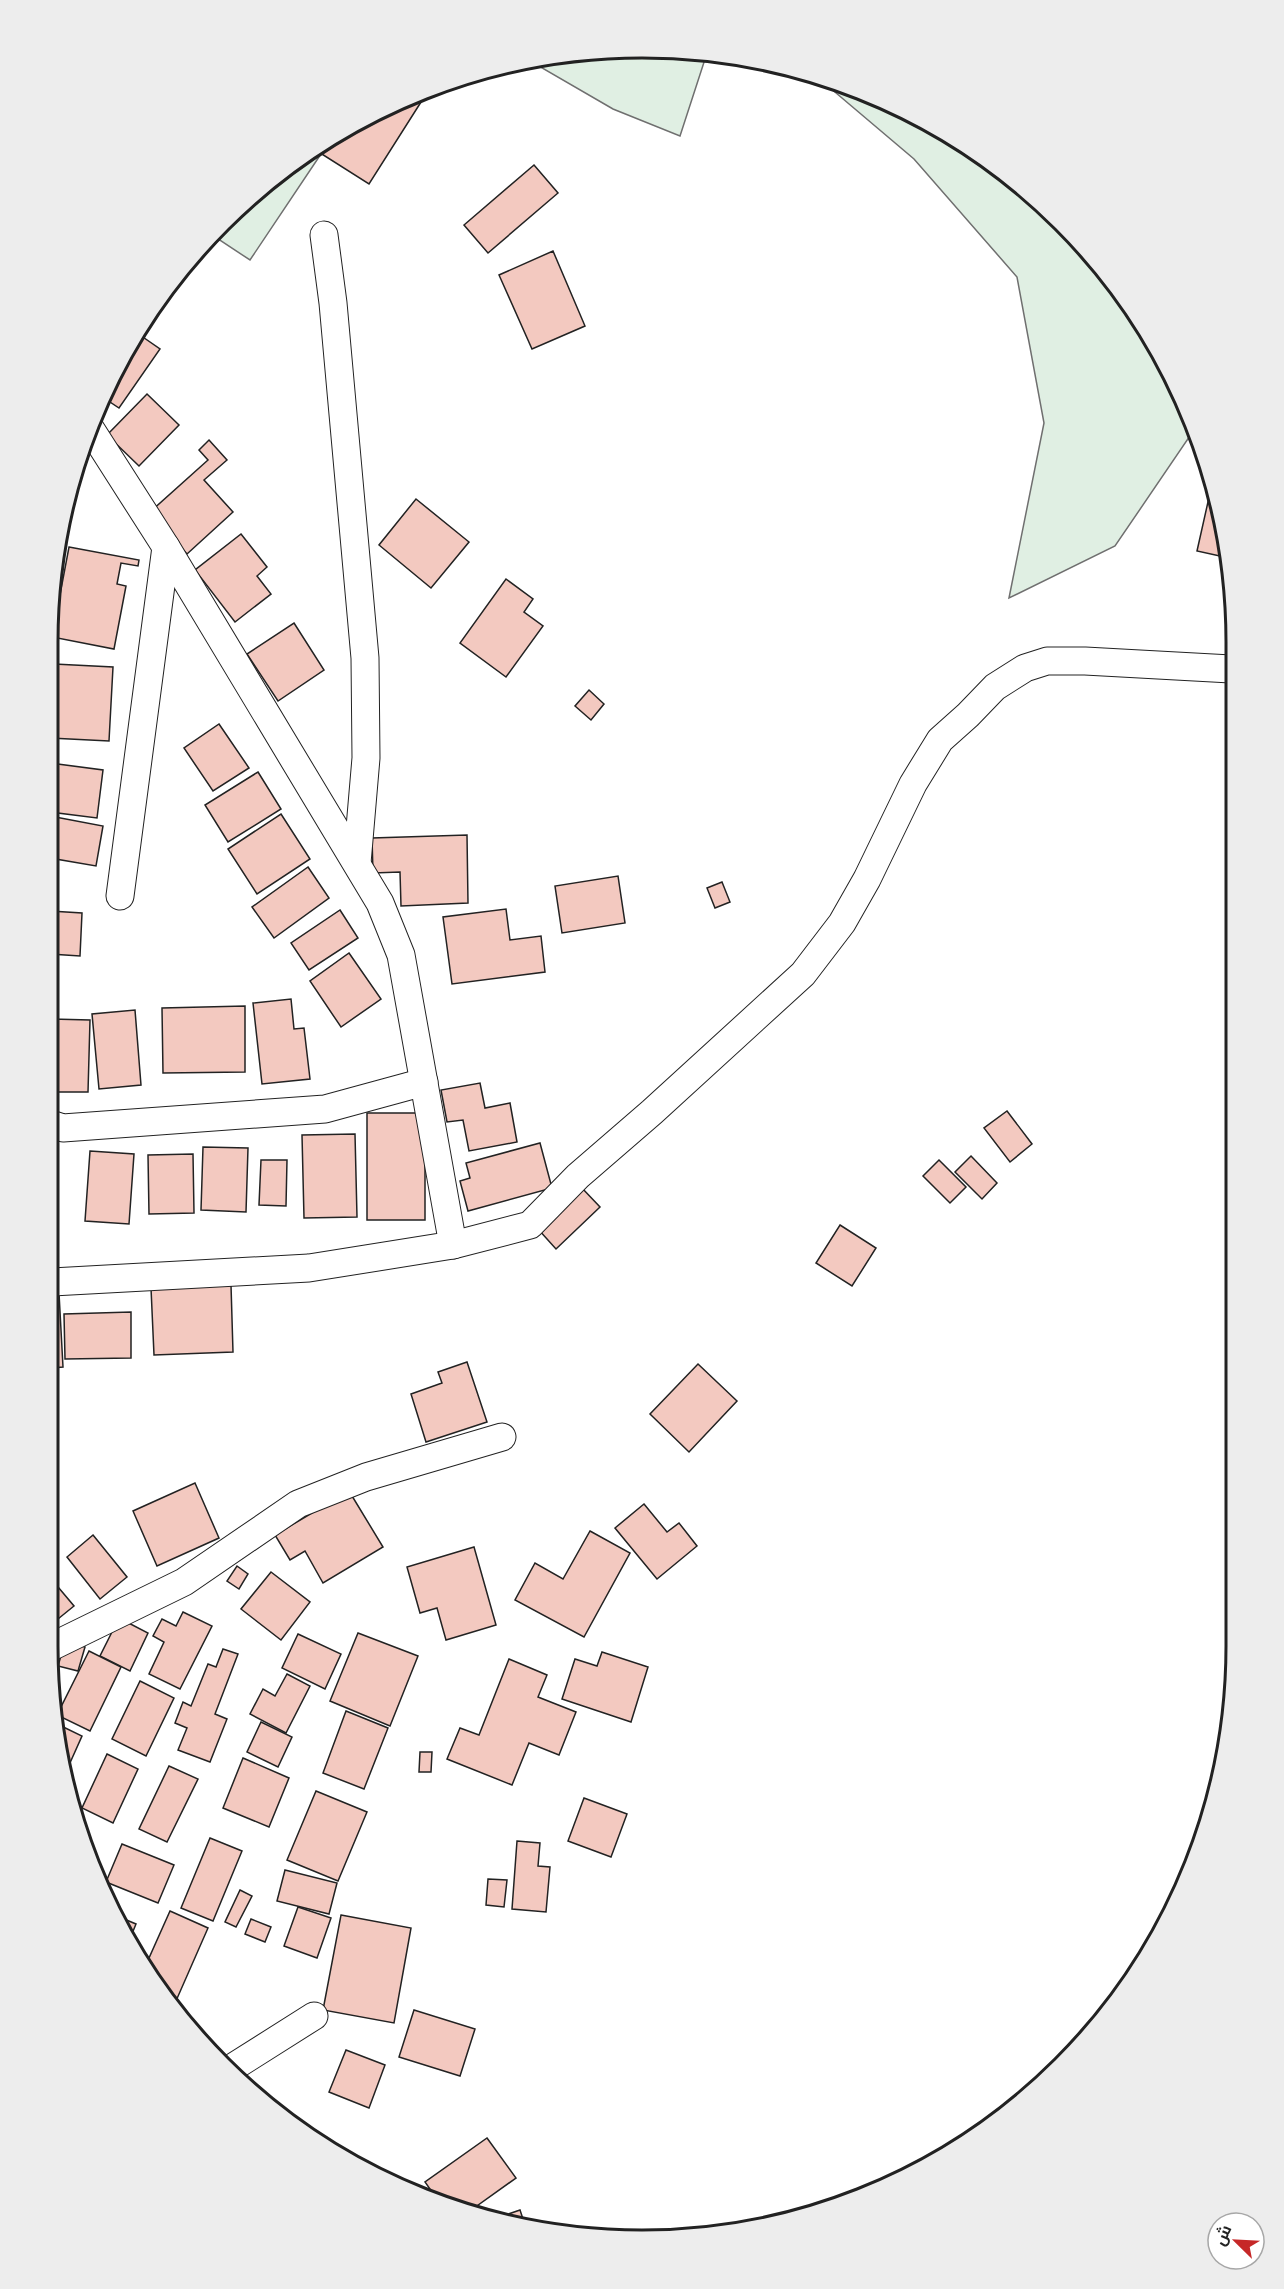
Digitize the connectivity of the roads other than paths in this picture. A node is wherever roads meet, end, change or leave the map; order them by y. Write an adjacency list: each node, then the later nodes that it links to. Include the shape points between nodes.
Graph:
1 (324, 235): 5 (street, via 365,658 366,758)
2 (96, 437): 3 (street)
3 (166, 547): 5 (street); 6 (street)
4 (1226, 669): 9 (street, via 1047,661 1025,668 994,687 940,740 913,784 842,923 803,974 578,1176 530,1225)
5 (357, 863): 7 (street, via 380,903 400,955)
6 (120, 896)
7 (423, 1082): 8 (street, via 325,1109); 9 (street)
8 (58, 1126)
9 (453, 1245): 10 (street, via 309,1268)
10 (58, 1282)
11 (502, 1437): 12 (street, via 366,1477 298,1504 184,1582)
12 (58, 1644)
13 (314, 2016): 14 (street)
14 (235, 2066)

